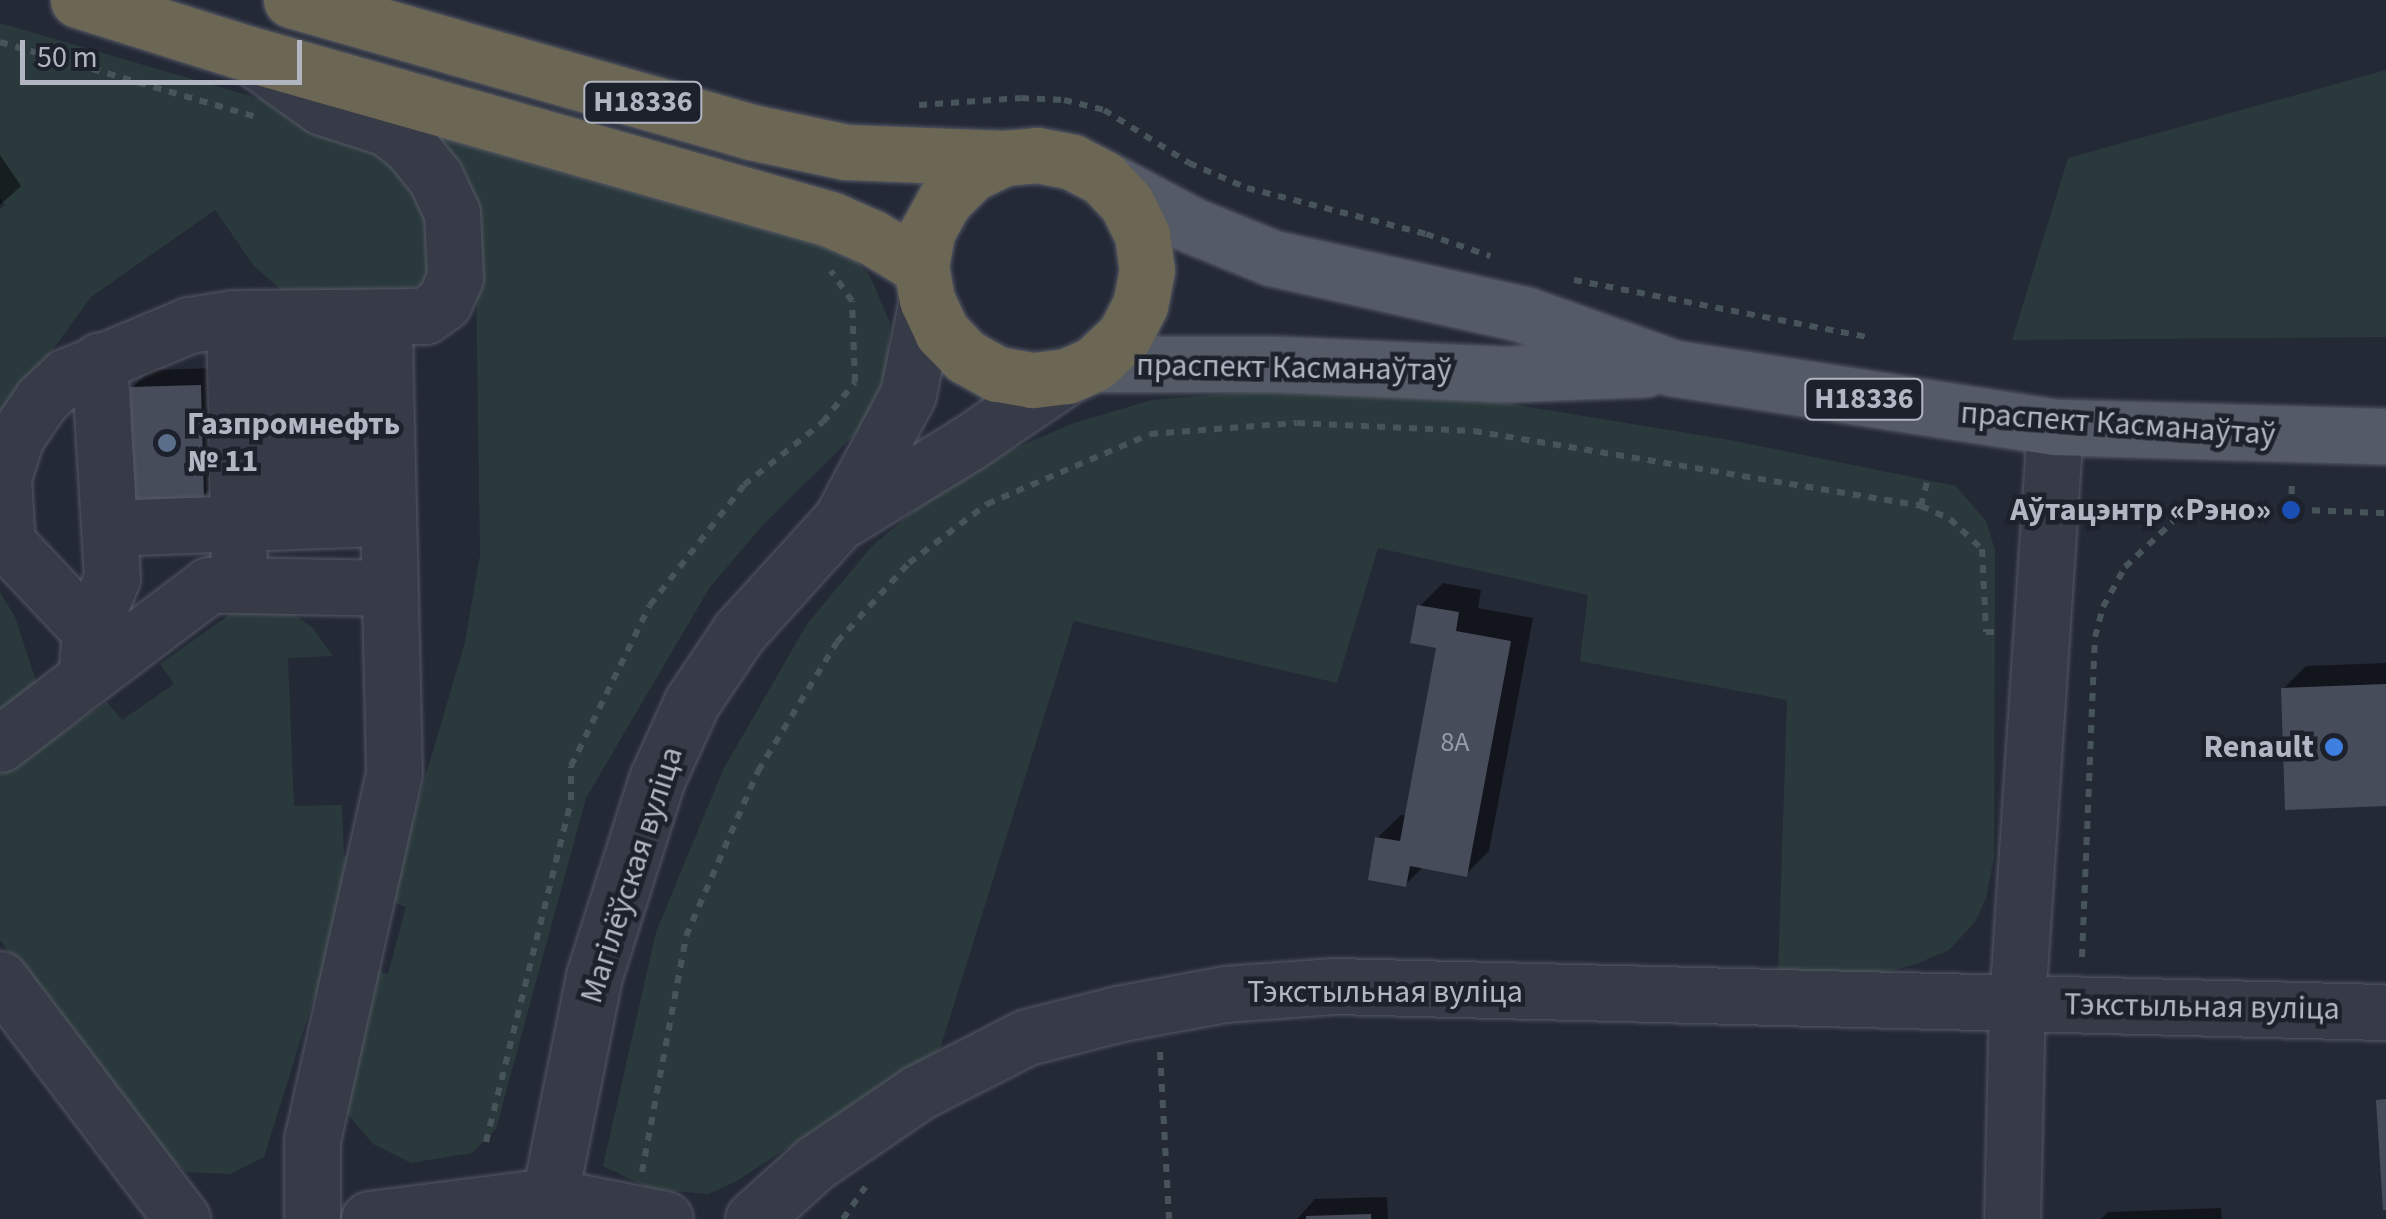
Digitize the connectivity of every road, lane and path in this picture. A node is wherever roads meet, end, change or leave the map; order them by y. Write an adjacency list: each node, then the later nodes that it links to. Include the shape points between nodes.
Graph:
1 (78, 0): 4 (highway, праспект Касманаўтаў / Н18336)
2 (291, 0): 7 (highway, праспект Касманаўтаў / Н18336, via 751,132 846,152)
3 (0, 42): 6 (path)
4 (246, 53): 12 (highway, праспект Касманаўтаў / Н18336, via 830,219 873,238); 19 (street, via 322,107 387,128 409,145 452,213 455,277 444,302 424,316)
5 (909, 106): 9 (path, via 1021,98 1104,110 1246,188)
6 (268, 120)
7 (1004, 158): 8 (highway, праспект Касманаўтаў / Н18336, via 1072,162); 12 (highway, via 971,174 945,200 928,232)
8 (1103, 178): 15 (main road, праспект Касманаўтаў / Н18336, via 1272,258 1526,316); 16 (highway, праспект Касманаўтаў / Н18336, via 1127,204 1142,235 1147,270 1124,336)
9 (1498, 259)
10 (828, 268): 34 (path, via 852,301 855,382 823,422 744,485 650,605 571,766 571,800)
11 (1571, 280): 13 (path)
12 (924, 284): 16 (highway, праспект Касманаўтаў / Н18336, via 942,332 966,357 997,374 1032,380); 24 (street, Магілёўская вуліца, via 908,394)
13 (1867, 337)
14 (99, 360): 20 (street, via 189,325); 25 (street); 27 (street, via 42,399 16,436 2,478 8,543)
15 (1673, 368): 16 (main road, праспект Касманаўтаў / Н18336, via 1508,374 1276,364); 17 (main road, праспект Касманаўтаў / Н18336)
16 (1080, 370): 24 (street, Магілёўская вуліца)
17 (2054, 426): 18 (main road, праспект Касманаўтаў / Н18336); 31 (street, Тэкстыльная вуліца)
18 (2386, 436)
19 (386, 454): 20 (street); 20 (street); 20 (street); 20 (street); 38 (street, via 394,773 312,1140)
20 (236, 457): 25 (street); 27 (street, via 209,586)
21 (1928, 477): 22 (path)
22 (1922, 506): 26 (path, via 1950,519 1982,550 1986,632); 35 (path, via 1474,432 1297,423 1150,434 986,504 909,563 837,642 758,771 686,936)
23 (2386, 513): 29 (path, via 2200,506 2180,514 2125,566 2094,636)
24 (838, 523): 36 (street, Магілёўская вуліца, via 739,632 692,702 657,779 594,976)
25 (109, 528): 27 (street, via 112,578)
26 (1995, 632)
27 (88, 654): 28 (street)
28 (0, 744)
29 (2082, 958)
30 (0, 979): 37 (street)
31 (2017, 1003): 32 (street, Тэкстыльная вуліца); 40 (street, Тэкстыльная вуліца, via 1334,986 1198,998 1027,1038 965,1068 815,1162); 42 (street, Тэкстыльная вуліца)
32 (2386, 1012)
33 (1159, 1046): 41 (path)
34 (486, 1142)
35 (652, 1202): 36 (street)
36 (547, 1208): 39 (street)
37 (182, 1219)
38 (312, 1219)
39 (369, 1219)
40 (753, 1219)
41 (1169, 1219)
42 (2012, 1219)

